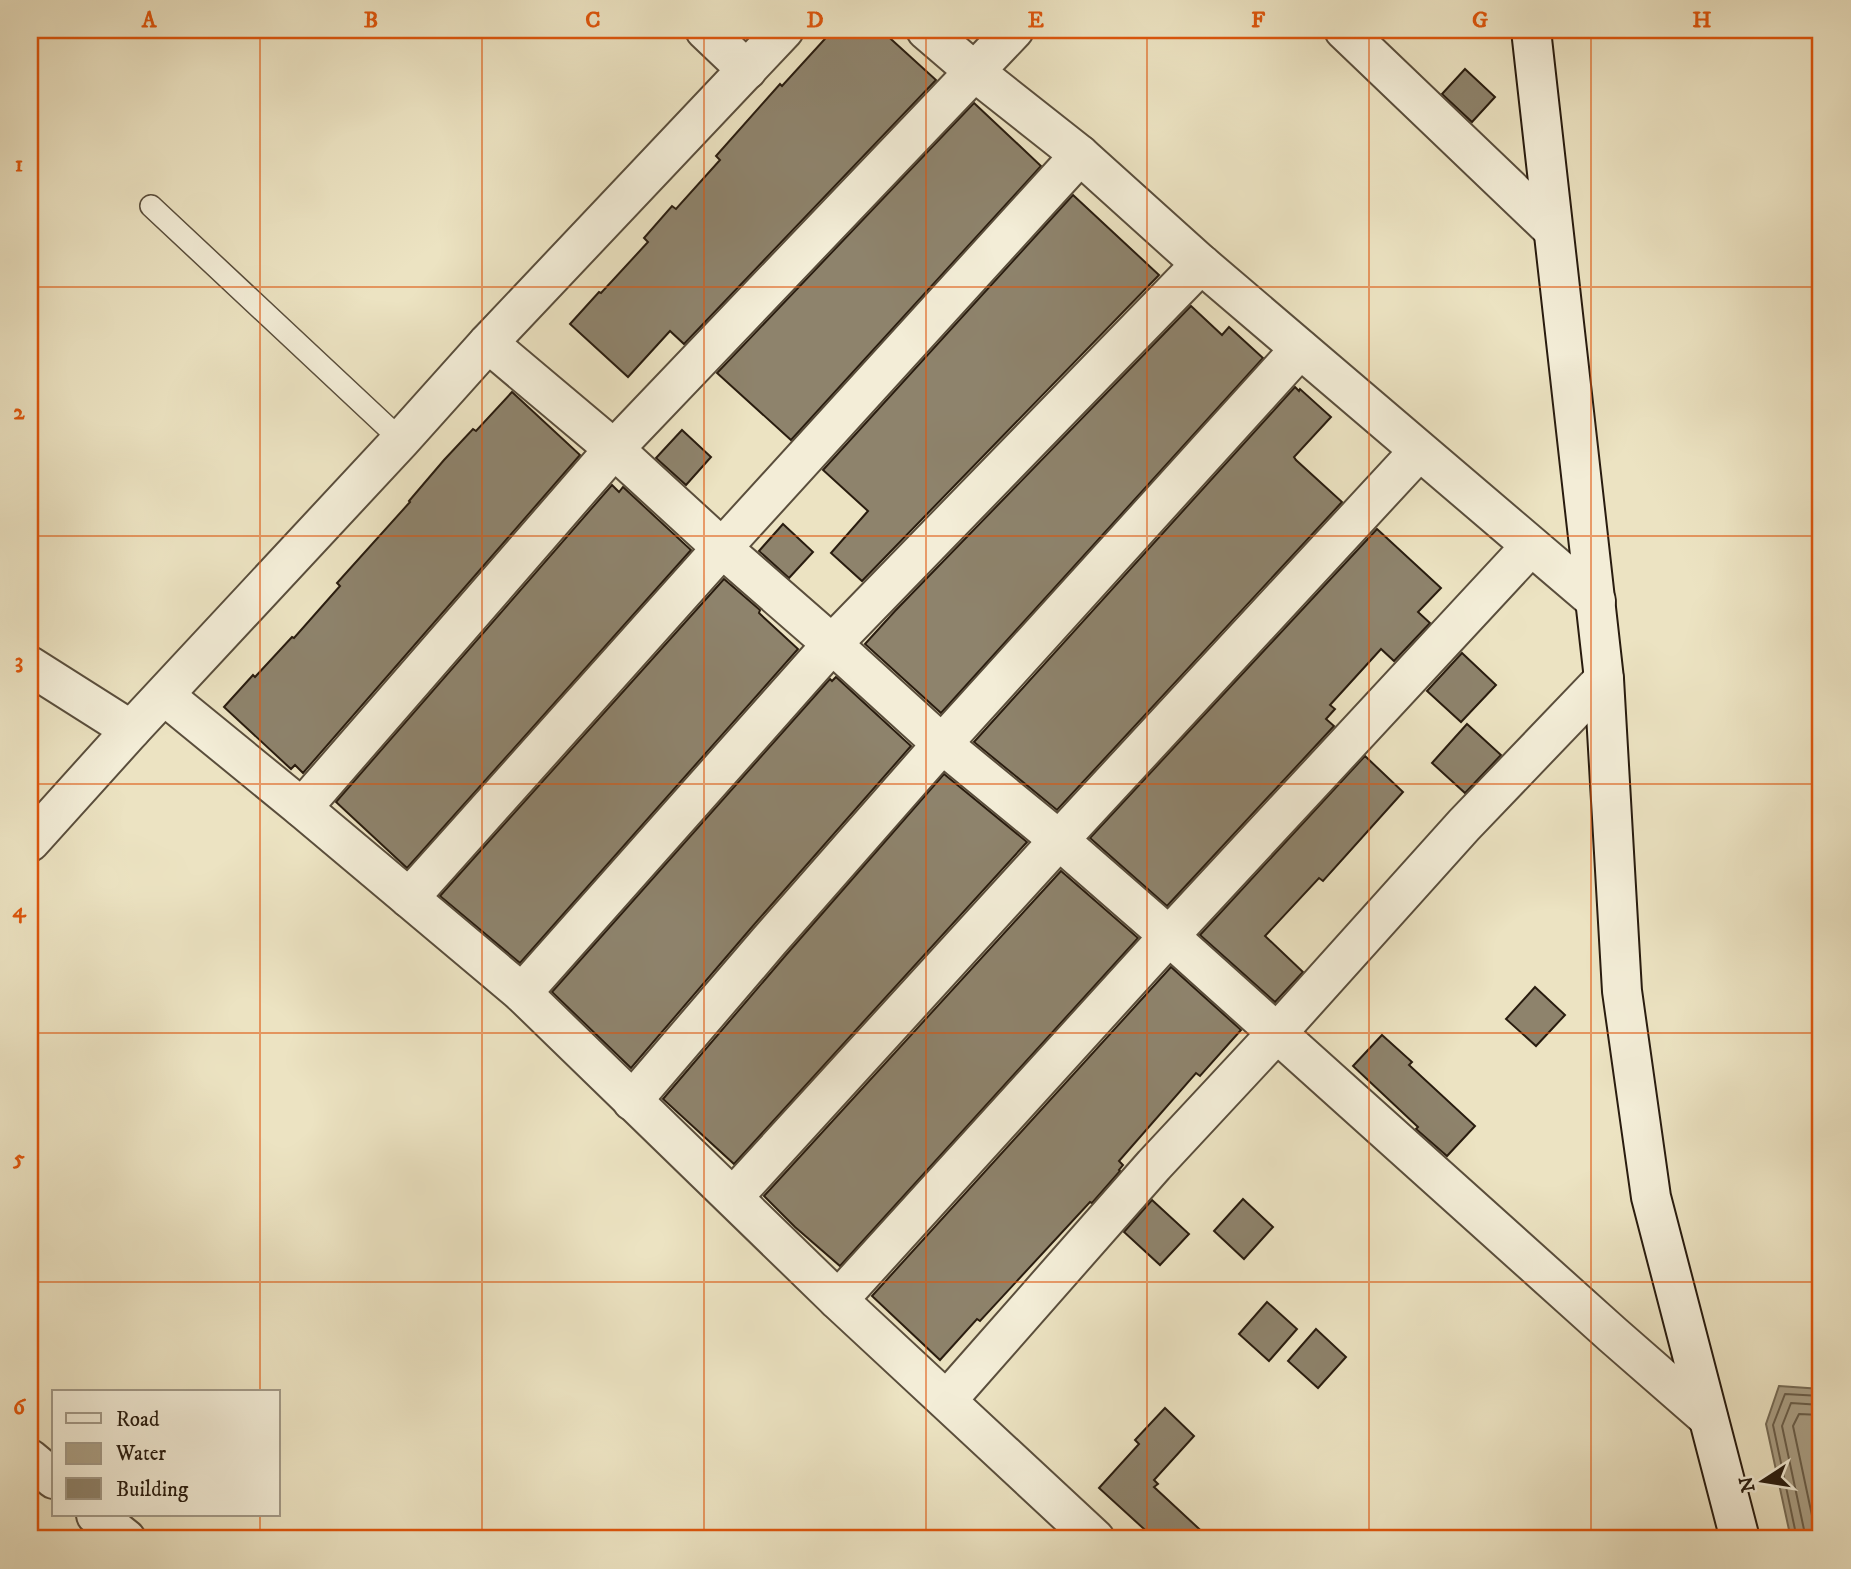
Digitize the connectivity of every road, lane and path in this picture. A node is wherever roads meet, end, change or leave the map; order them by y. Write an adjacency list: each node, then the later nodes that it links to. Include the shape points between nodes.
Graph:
1 (705, 30): 7 (street)
2 (784, 30): 7 (street)
3 (926, 30): 8 (street)
4 (1014, 30): 8 (street)
5 (1344, 30): 11 (street)
6 (1531, 30): 11 (street)
7 (747, 70): 13 (street)
8 (975, 72): 9 (street); 16 (street)
9 (1080, 155): 12 (street); 19 (street)
10 (150, 206): 15 (lane)
11 (1553, 230): 20 (street)
12 (1201, 264): 14 (street); 21 (street)
13 (488, 343): 15 (street); 16 (street)
14 (1300, 349): 17 (street); 26 (street)
15 (401, 440): 24 (street)
16 (614, 449): 19 (street); 27 (street)
17 (1419, 451): 18 (street); 28 (street)
18 (1530, 547): 20 (street); 31 (street)
19 (722, 548): 21 (street); 30 (street)
20 (1596, 601): 23 (street)
21 (832, 644): 26 (street); 32 (street)
22 (30, 666): 25 (street)
23 (1604, 678): 33 (street); 38 (street, via 1622,991 1647,1170)
24 (165, 696): 25 (street); 27 (street)
25 (131, 730): 29 (street)
26 (942, 744): 28 (street); 34 (street)
27 (302, 808): 30 (street)
28 (1059, 841): 31 (street); 35 (street)
29 (30, 842)
30 (409, 898): 32 (street)
31 (1169, 936): 33 (street); 36 (street)
32 (522, 993): 34 (street)
33 (1276, 1034): 37 (street); 38 (street)
34 (632, 1101): 35 (street)
35 (733, 1196): 36 (street)
36 (838, 1300): 37 (street)
37 (947, 1400): 43 (street)
38 (1708, 1418): 44 (street)
39 (30, 1459): 40 (street)
40 (52, 1477)
41 (97, 1516): 42 (street)
42 (126, 1539)
43 (1095, 1539)
44 (1740, 1539)

